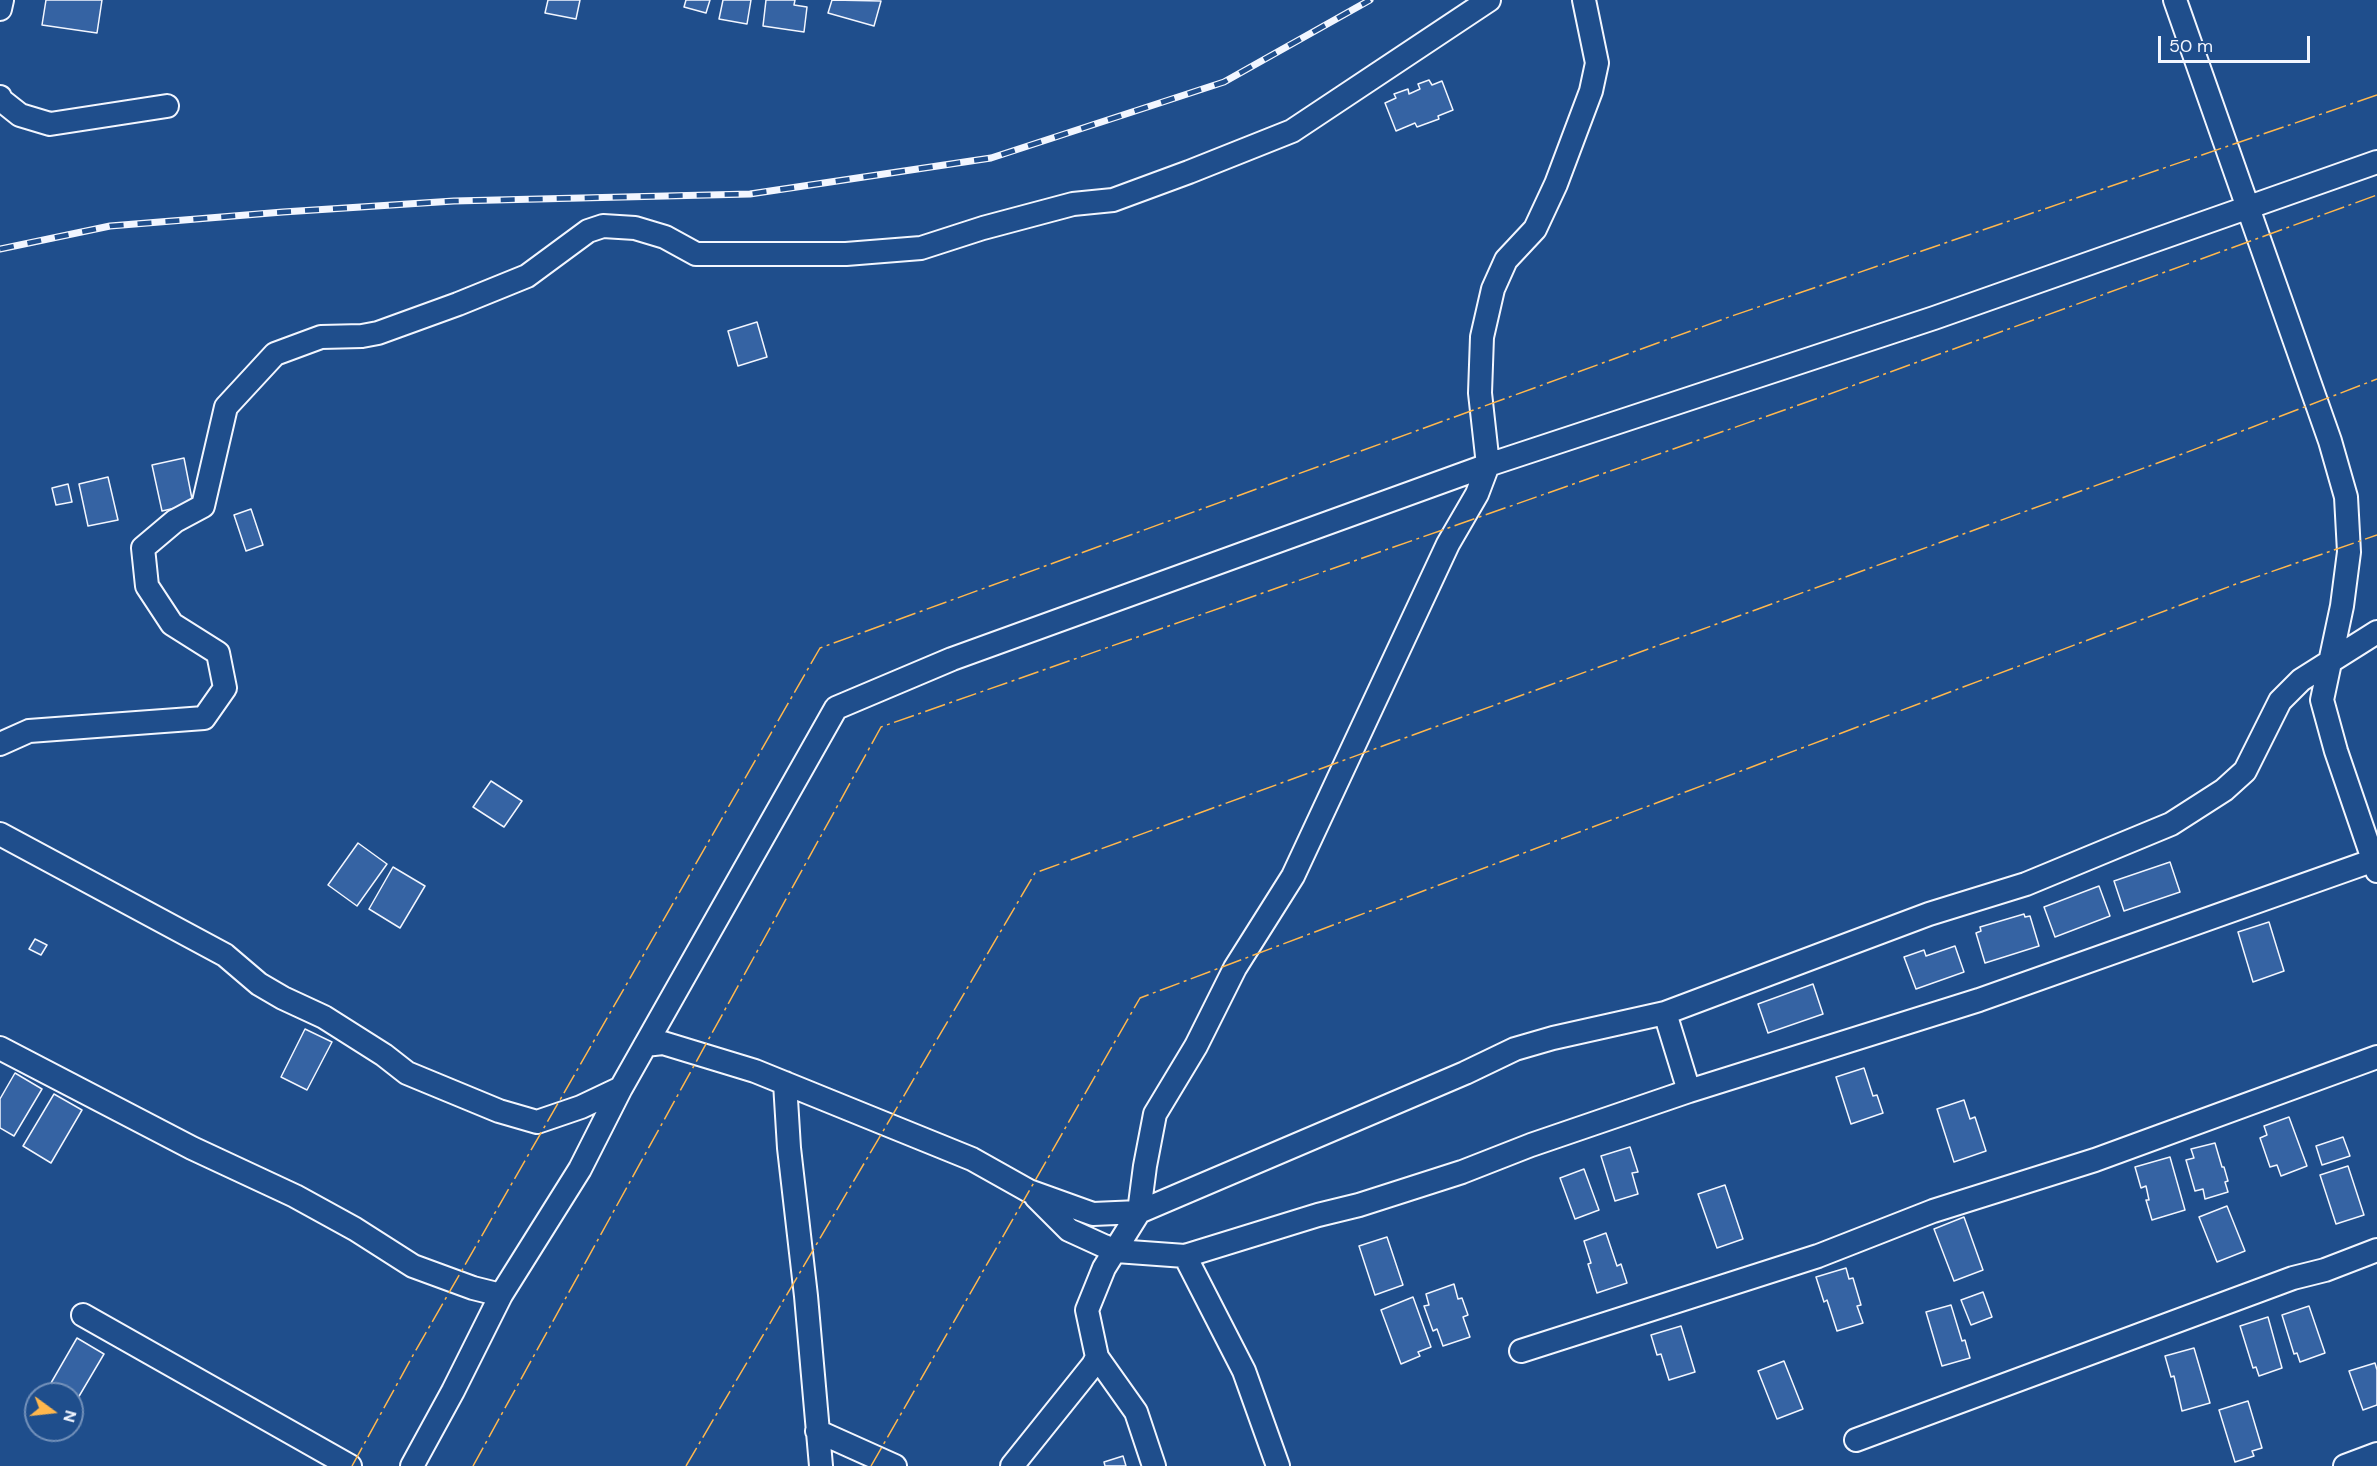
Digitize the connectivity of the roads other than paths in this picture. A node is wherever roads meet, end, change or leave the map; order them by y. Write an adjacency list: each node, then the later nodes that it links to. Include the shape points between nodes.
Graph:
1 (2, 0): 5 (street)
2 (1489, 0): 13 (street, via 1292,130 1113,200 1073,204 921,248 846,254 696,254 665,237 635,228 603,226 588,231 527,276 458,304 378,333 321,337 275,354 226,407 203,506 175,521 142,548 147,586 172,624 218,653 225,688 204,718 29,731)
3 (1584, 0): 10 (street, via 1597,63 1591,91 1535,229 1506,260 1493,289 1482,337 1480,393)
4 (2175, 0): 9 (street)
5 (0, 9)
6 (0, 96): 7 (street, via 20,115 50,124)
7 (167, 106)
8 (2377, 162): 9 (street)
9 (2247, 207): 10 (street, via 1934,318); 12 (street, via 2346,497 2349,552)
10 (1488, 465): 17 (street, via 952,659 836,708); 24 (street, via 1293,876 1235,968 1196,1046 1155,1114)
11 (2377, 632): 12 (street)
12 (2331, 661): 15 (street, via 2322,700); 16 (street, via 2301,680 2280,701 2245,771 2224,790 2171,824 2026,884 1929,914)
13 (0, 744)
14 (0, 834): 21 (street, via 225,955 259,984 324,1017 407,1073 499,1111 537,1122)
15 (2376, 863): 22 (street, via 1979,1000)
16 (1665, 1012): 22 (street); 24 (street, via 1515,1049)
17 (645, 1046): 20 (street, via 663,1043); 21 (street)
18 (0, 1048): 28 (street, via 295,1197 413,1266)
19 (2377, 1057): 30 (street, via 2095,1160 1934,1210 1818,1256)
20 (785, 1083): 23 (street, via 972,1159); 32 (street)
21 (621, 1088): 28 (street, via 580,1169)
22 (1689, 1091): 27 (street, via 1452,1175)
23 (1029, 1191): 24 (street, via 1093,1214); 26 (street, via 1070,1230)
24 (1139, 1212): 26 (street)
25 (2377, 1250): 33 (street)
26 (1116, 1251): 27 (street); 31 (street, via 1104,1268 1087,1310)
27 (1185, 1256): 41 (street, via 1244,1371)
28 (501, 1295): 36 (street)
29 (83, 1315): 35 (street)
30 (1521, 1351)
31 (1097, 1357): 39 (street); 40 (street, via 1136,1412)
32 (817, 1431): 37 (street); 38 (street)
33 (1856, 1440)
34 (2377, 1454): 42 (street)
35 (350, 1466)
36 (412, 1466)
37 (820, 1466)
38 (895, 1466)
39 (1012, 1466)
40 (1154, 1466)
41 (1278, 1466)
42 (2345, 1466)

